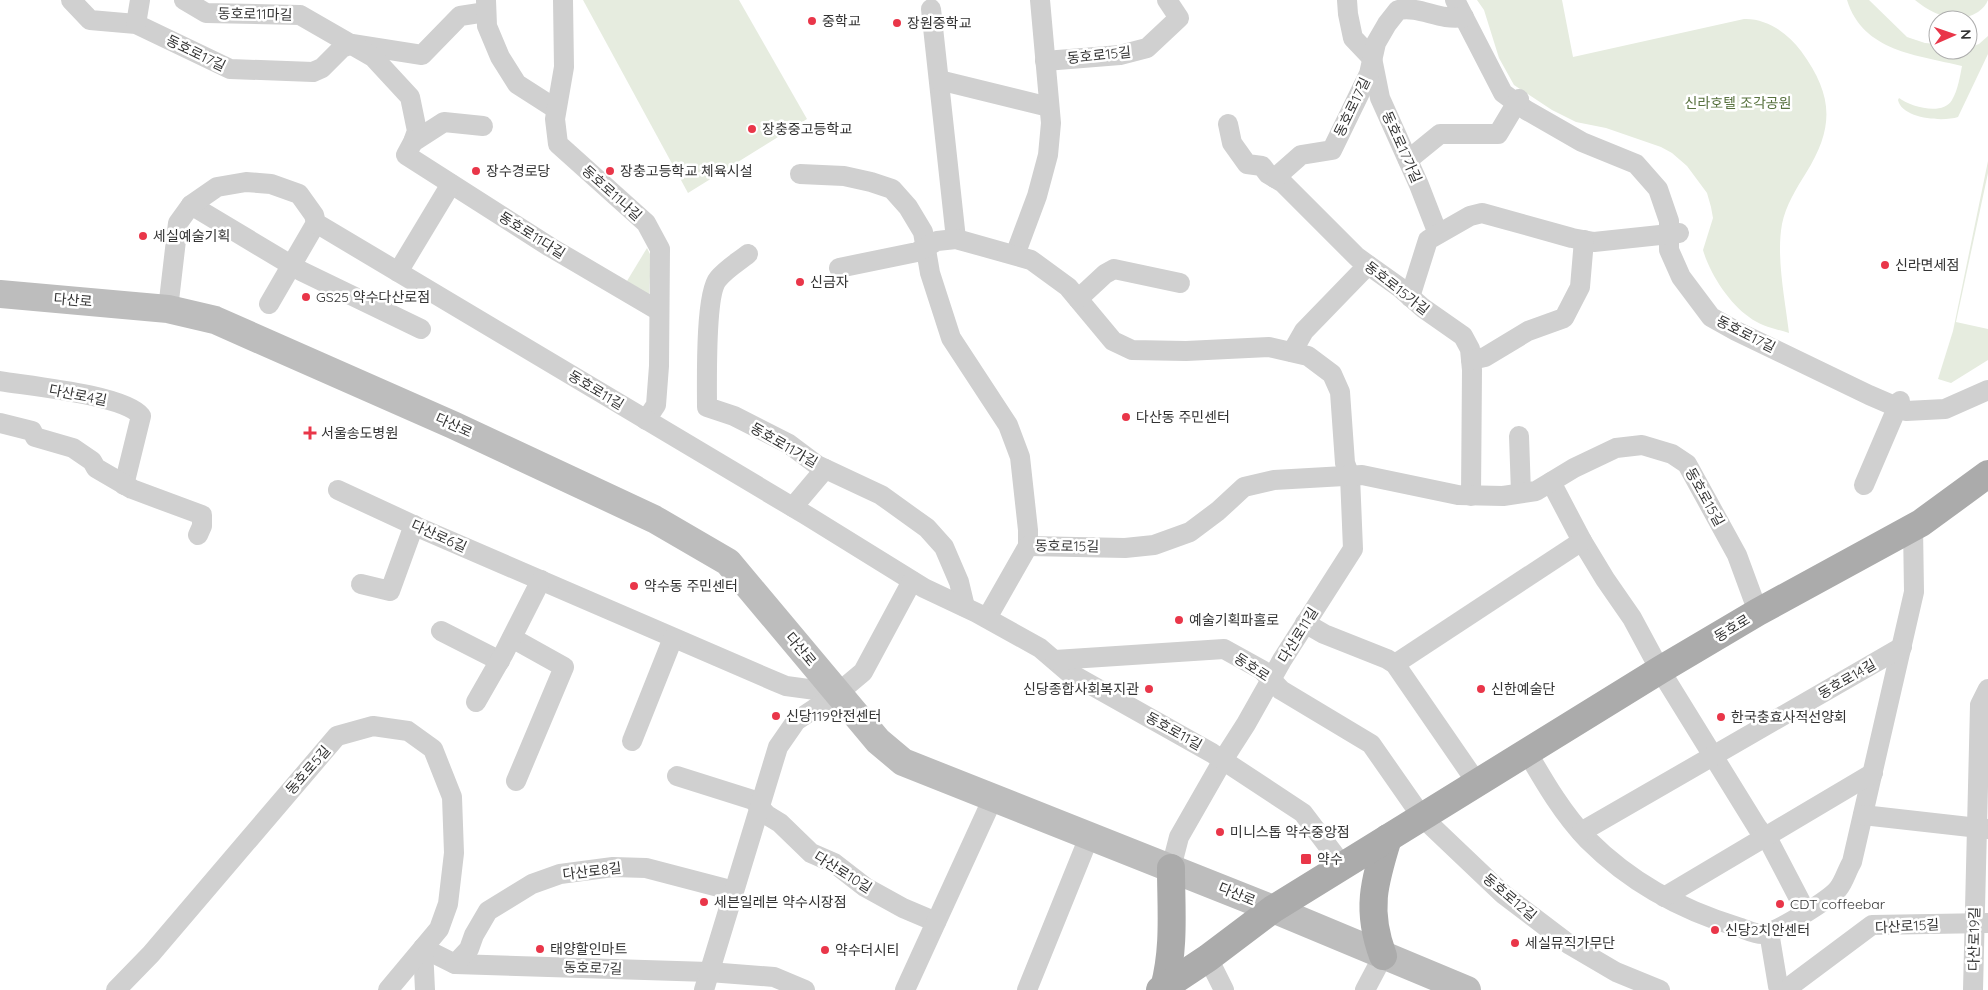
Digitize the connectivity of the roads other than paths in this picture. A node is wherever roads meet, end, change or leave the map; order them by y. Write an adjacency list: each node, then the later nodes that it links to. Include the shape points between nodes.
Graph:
1 (71, 0): 11 (street, 동호로17길, via 90,20)
2 (140, 0): 11 (street)
3 (184, 0): 12 (street, 동호로11마길, via 206,13 300,15)
4 (563, 0): 18 (street, 동호로11나길, via 564,67)
5 (1040, 0): 14 (street)
6 (1167, 0): 14 (street, 동호로15길, via 1179,18 1147,48 1120,55)
7 (1347, 0): 13 (street, 동호로17길, via 1353,38)
8 (486, 6): 12 (street, 동호로11마길, via 460,16 422,55); 18 (street, via 487,26 517,84)
9 (931, 9): 15 (street)
10 (1459, 9): 13 (street, 동호로17길, via 1450,19 1411,8 1398,10 1376,43); 16 (street, 동호로17길, via 1503,93)
11 (136, 24): 12 (street, 동호로17길, via 230,70 313,72 322,68 342,48)
12 (352, 44): 21 (street, 동호로11마길, via 373,57 410,96 417,131)
13 (1372, 58): 22 (street, 동호로17가길, via 1380,98); 24 (street, 동호로17길, via 1369,74 1332,150 1301,155)
14 (1045, 61): 17 (street)
15 (939, 80): 17 (street); 30 (street)
16 (1518, 101): 22 (street, via 1498,134 1440,134); 29 (street, 동호로17길, via 1582,142 1636,164 1658,189)
17 (1049, 107): 34 (street, via 1048,155)
18 (556, 109): 45 (street, 동호로11나길, via 558,144 646,223 660,249)
19 (1228, 124): 24 (street, 동호로15가길, via 1232,143 1247,164 1262,166)
20 (483, 126): 21 (street, via 444,122)
21 (409, 149): 25 (street, 동호로11다길)
22 (1408, 160): 28 (street, 동호로17가길)
23 (800, 174): 32 (street, 동호로15길, via 844,176 892,190 908,207 922,232)
24 (1275, 178): 36 (street, 동호로15가길)
25 (451, 184): 38 (street); 45 (street, 동호로11다길)
26 (190, 205): 27 (street, via 217,187 246,182 271,184 299,194); 35 (street); 44 (street, via 178,223)
27 (316, 223): 35 (street); 38 (street, 동호로11길)
28 (1438, 234): 31 (street, via 1482,212); 41 (street, via 1428,240)
29 (1674, 234): 31 (street, via 1594,242); 51 (street, 동호로17길, via 1669,250 1681,277 1712,317 1736,331)
30 (956, 239): 32 (street); 34 (street)
31 (1584, 240): 48 (street, via 1580,287 1564,318 1528,331 1485,357)
32 (925, 246): 37 (street, via 917,252); 69 (street, 동호로15길, via 930,273 951,338 1008,425 1020,457)
33 (748, 254): 55 (street, 동호로11가길, via 716,280 707,349 707,407 734,416 789,444)
34 (1015, 255): 42 (street, via 1031,260 1068,287)
35 (292, 265): 43 (street); 46 (street)
36 (1368, 265): 41 (street, 동호로15가길); 47 (street, via 1304,331)
37 (839, 268)
38 (398, 272): 52 (street, 동호로11길)
39 (1180, 283): 42 (street, via 1114,269 1104,274)
40 (0, 294): 44 (main road, 다산로)
41 (1410, 297): 48 (street, 동호로15가길, via 1463,336 1470,349)
42 (1078, 299): 47 (street, via 1113,341 1132,350 1269,347)
43 (269, 304)
44 (168, 309): 87 (main road, 다산로, via 214,320 453,425 654,519 712,552 728,562)
45 (659, 311): 52 (street, 동호로11나길, via 656,405)
46 (421, 329)
47 (1292, 352): 57 (street, via 1308,356 1332,374 1340,392 1345,463)
48 (1471, 360): 63 (street, 동호로15가길)
49 (0, 381): 59 (street, 다산로4길, via 101,398 137,411 141,416)
50 (1988, 390): 51 (street, 동호로17길, via 1945,409 1906,410)
51 (1899, 404): 60 (street)
52 (646, 420): 64 (street, 동호로11길)
53 (0, 423): 59 (street, via 32,431 35,436 73,448 92,461 96,468)
54 (1519, 436): 62 (street)
55 (825, 468): 64 (street); 73 (street, 동호로11가길, via 881,495 927,528 944,547)
56 (1988, 474): 66 (main road, 동호로)
57 (1350, 476): 63 (street, 동호로15길, via 1362,475); 69 (street, 동호로15길, via 1274,480 1244,488 1190,532 1154,545 1126,548); 76 (street, 다산로11길, via 1353,549)
58 (1551, 482): 62 (street, 동호로15길, via 1536,491); 68 (street); 74 (street, 동호로15길, via 1616,448 1642,445 1672,454 1687,464 1737,555)
59 (124, 485): 67 (street, via 202,515)
60 (1864, 485)
61 (338, 490): 65 (street, 다산로6길)
62 (1521, 494): 63 (street, 동호로15길)
63 (1471, 496)
64 (794, 507): 71 (street, 동호로11길)
65 (414, 525): 70 (street, 다산로6길); 72 (street, via 390,591)
66 (1913, 527): 74 (main road, 동호로); 80 (street, 동호로14길, via 1914,592)
67 (198, 535)
68 (1582, 541): 83 (street); 84 (street, via 1632,618)
69 (1028, 546): 75 (street)
70 (541, 580): 78 (street); 79 (street, 다산로6길)
71 (912, 581): 73 (street, 동호로11길); 87 (street, via 863,672)
72 (361, 584)
73 (965, 607): 75 (street, 동호로11길)
74 (1758, 612): 84 (main road, 동호로)
75 (987, 618): 81 (street, 동호로11길)
76 (1305, 624): 83 (street); 85 (street, 다산로11길)
77 (440, 632): 82 (street)
78 (512, 638): 82 (street); 95 (street, via 564,666)
79 (673, 638): 87 (street, 다산로6길, via 786,686); 89 (street)
80 (1902, 647): 91 (street, 동호로14길); 93 (street, 동호로14길)
81 (1055, 660): 85 (street, 동호로, via 1224,649); 92 (street, 동호로11길, via 1068,672)
82 (500, 661): 88 (street)
83 (1395, 664): 96 (street)
84 (1660, 670): 90 (main road, 동호로); 91 (street)
85 (1271, 678): 92 (street, 다산로11길); 100 (street, 동호로, via 1281,690 1372,744)
86 (1988, 689): 101 (street, 다산로19길, via 1980,705)
87 (838, 693): 97 (main road, 다산로, via 878,742 903,762); 98 (street, via 796,721 778,747)
88 (476, 702)
89 (632, 741)
90 (1527, 752): 96 (main road, 동호로); 102 (street, via 1560,807)
91 (1714, 755): 102 (street, 동호로14길); 103 (street)
92 (1223, 760): 106 (street, 동호로11길, via 1303,813); 107 (street, 다산로11길, via 1179,837)
93 (1873, 773): 99 (street, 동호로14길); 103 (street)
94 (677, 776): 98 (street, via 754,800)
95 (516, 781)
96 (1477, 783): 100 (main road, 동호로)
97 (993, 798): 104 (main road, 다산로); 112 (street)
98 (760, 808): 108 (street); 112 (street, 다산로10길, via 780,822 811,853 834,863 865,887 903,908)
99 (1863, 816): 101 (street); 111 (street, 동호로14길, via 1852,862 1838,889)
100 (1422, 817): 105 (main road, 동호로); 130 (street, 동호로12길, via 1503,894 1570,945 1616,972)
101 (1982, 829): 113 (street, 다산로19길)
102 (1581, 832): 109 (street, via 1619,868)
103 (1764, 836): 109 (street); 111 (street)
104 (1089, 837): 107 (main road, 다산로); 126 (street)
105 (1388, 838): 106 (main road, 동호로); 116 (main road, via 1377,874 1373,904 1374,930)
106 (1343, 866): 110 (main road, 동호로)
107 (1171, 868): 110 (main road, 다산로); 120 (main road, via 1172,936)
108 (734, 891): 118 (street, 다산로8길, via 646,868 613,867 560,874 532,884 488,911 469,949); 119 (street)
109 (1664, 897): 114 (street, via 1716,920 1762,934)
110 (1273, 909): 116 (main road, 다산로); 117 (main road, 동호로)
111 (1806, 912): 114 (street, 동호로14길)
112 (936, 922): 125 (street)
113 (1981, 923): 132 (street, 다산로15길, via 1872,925); 133 (street, 다산로19길)
114 (1769, 932): 131 (street, via 1778,986)
115 (423, 948): 118 (street, 동호로7길); 121 (street, 동호로5길, via 439,929 448,904 454,853 452,798 433,749 408,731 373,726 337,736 151,954); 122 (street, 동호로5길); 123 (street)
116 (1383, 956): 128 (street); 129 (main road, 다산로)
117 (1208, 958): 120 (main road, 동호로); 127 (street)
118 (455, 964): 119 (street, 동호로7길)
119 (707, 981): 124 (street, 동호로7길, via 774,977)
120 (1162, 989)
121 (116, 990)
122 (388, 990)
123 (425, 990)
124 (805, 990)
125 (905, 990)
126 (1027, 990)
127 (1224, 990)
128 (1366, 990)
129 (1467, 990)
130 (1660, 990)
131 (1782, 990)
132 (1788, 990)
133 (1973, 990)

